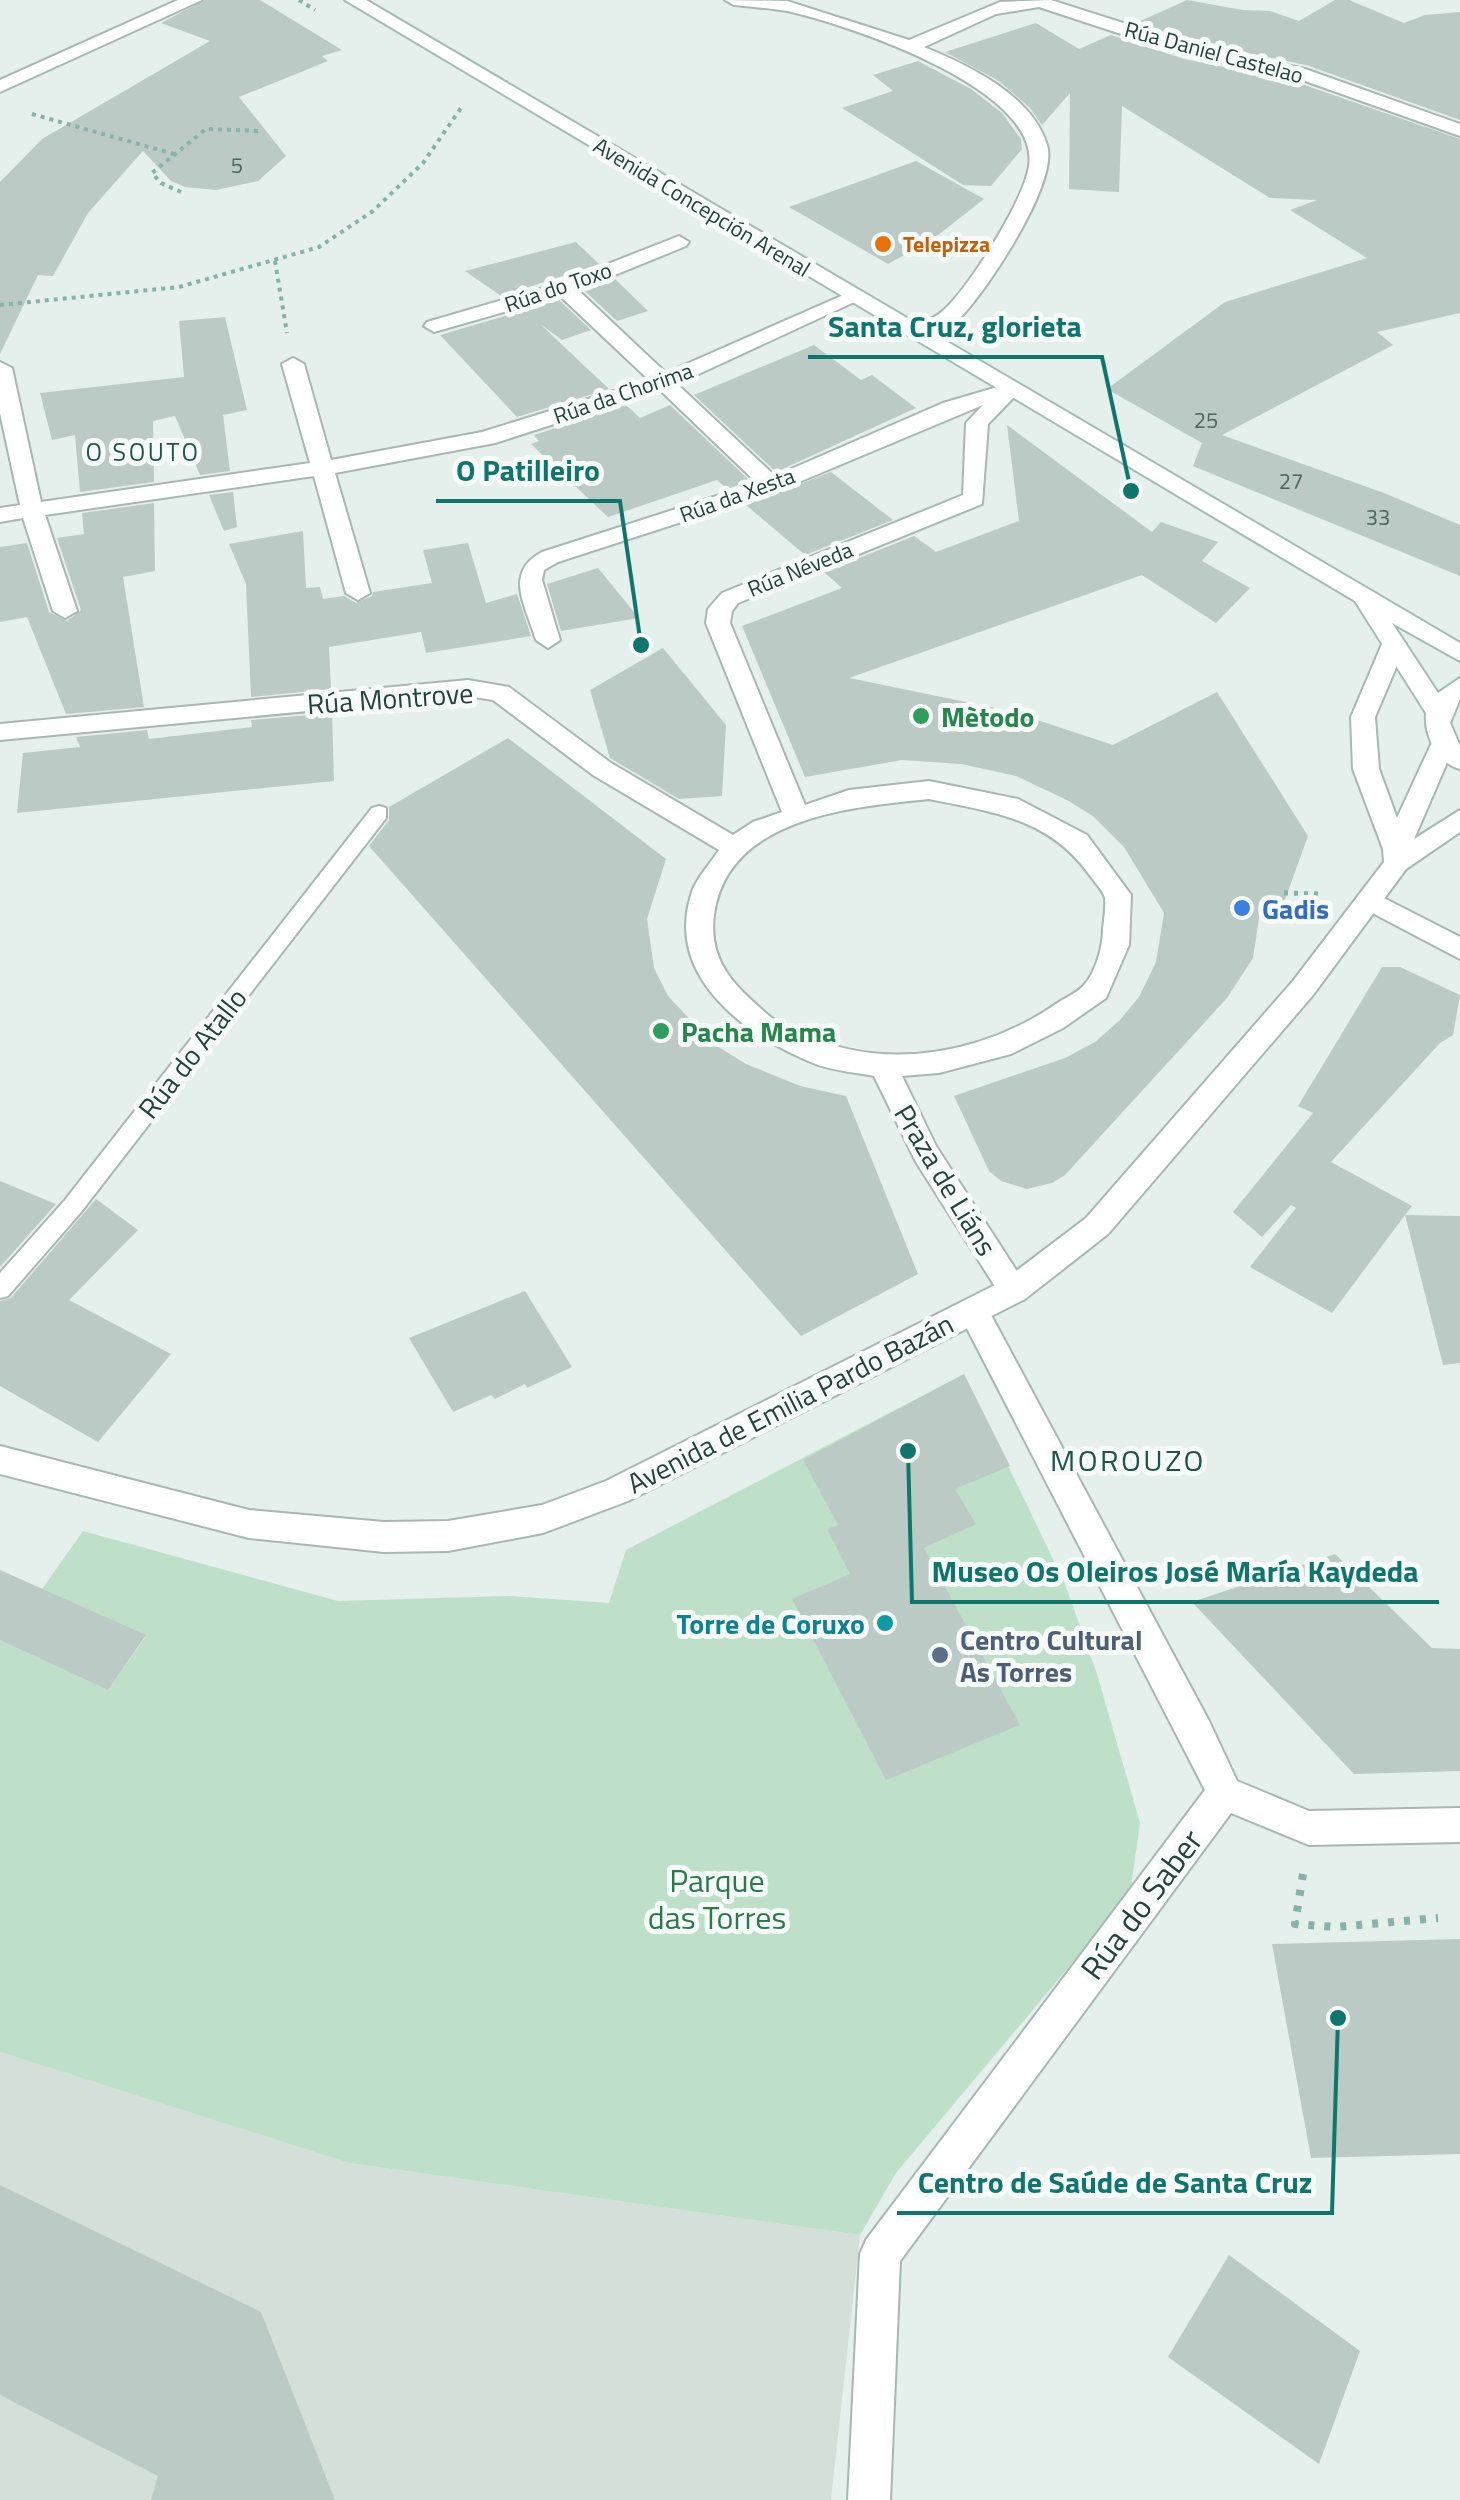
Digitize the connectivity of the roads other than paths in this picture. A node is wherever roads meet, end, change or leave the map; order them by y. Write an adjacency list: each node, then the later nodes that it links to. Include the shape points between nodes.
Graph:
1 (193, 0): 5 (street)
2 (354, 0): 9 (street, Avenida Concepción Arenal)
3 (734, 0): 4 (street, via 810,12)
4 (911, 46): 6 (street, Rúa Daniel Castelao, via 993,9 1040,2 1191,51 1299,73); 11 (street, via 1004,101 1028,124 1040,170 1004,239 950,317)
5 (0, 87)
6 (1460, 130)
7 (680, 242): 8 (street, Rúa do Toxo)
8 (564, 288): 10 (street, Rúa do Toxo); 14 (street)
9 (856, 297): 11 (street, Avenida Concepción Arenal); 14 (street, Rúa da Chorima)
10 (434, 326)
11 (918, 334): 15 (street, Avenida Concepción Arenal)
12 (293, 364): 16 (street)
13 (1, 368): 18 (street)
14 (664, 382): 16 (street, Rúa da Chorima, via 487,438); 17 (street)
15 (1011, 389): 17 (street, Rúa da Xesta); 21 (street, Avenida Concepción Arenal); 31 (street, Rúa Néveda, via 977,423 974,499 730,598 720,609 718,623)
16 (321, 467): 18 (street, Rúa da Chorima); 20 (street)
17 (772, 485): 23 (street, Rúa da Xesta, via 534,566 530,580)
18 (32, 510): 19 (street, Rúa da Chorima); 22 (street)
19 (0, 515)
20 (358, 593)
21 (1361, 596): 24 (street, Avenida Concepción Arenal); 25 (street, Avenida Concepción Arenal)
22 (65, 612)
23 (548, 640)
24 (1394, 644): 27 (street, Avenida Concepción Arenal); 34 (street, via 1363,717 1366,769)
25 (1460, 653)
26 (1460, 686): 27 (street)
27 (1437, 710): 29 (street, Avenida Concepción Arenal, via 1436,726)
28 (0, 732): 33 (street, Rúa Montrove, via 468,688 500,694 602,769)
29 (1452, 752): 34 (street, Avenida de Emilia Pardo Bazán)
30 (379, 813): 38 (lane, Rúa do Atallo, via 74,1206)
31 (796, 815): 33 (street, Praza de Liáns); 37 (street, Praza de Liáns, via 849,799 928,790 1018,808 1078,840 1118,895 1116,945 1096,991 1002,1047)
32 (1460, 818): 34 (street, Avenida de Emilia Pardo Bazán)
33 (734, 847): 37 (street, Praza de Liáns, via 704,894 698,938 718,985 763,1027 824,1056)
34 (1396, 856): 35 (street, Avenida de Emilia Pardo Bazán)
35 (1370, 900): 36 (street); 39 (street, Avenida de Emilia Pardo Bazán, via 1098,1226)
36 (1460, 948)
37 (884, 1066): 39 (street, Praza de Liáns, via 961,1213)
38 (0, 1290)
39 (1014, 1290): 40 (street, Avenida de Emilia Pardo Bazán)
40 (973, 1311): 41 (street, Avenida de Emilia Pardo Bazán, via 618,1491 543,1519 448,1536 384,1538 248,1524); 42 (street)
41 (0, 1460)
42 (1224, 1793): 43 (street, via 1309,1828); 44 (street, Rúa do Saber, via 880,2254)
43 (1460, 1825)
44 (869, 2500)

